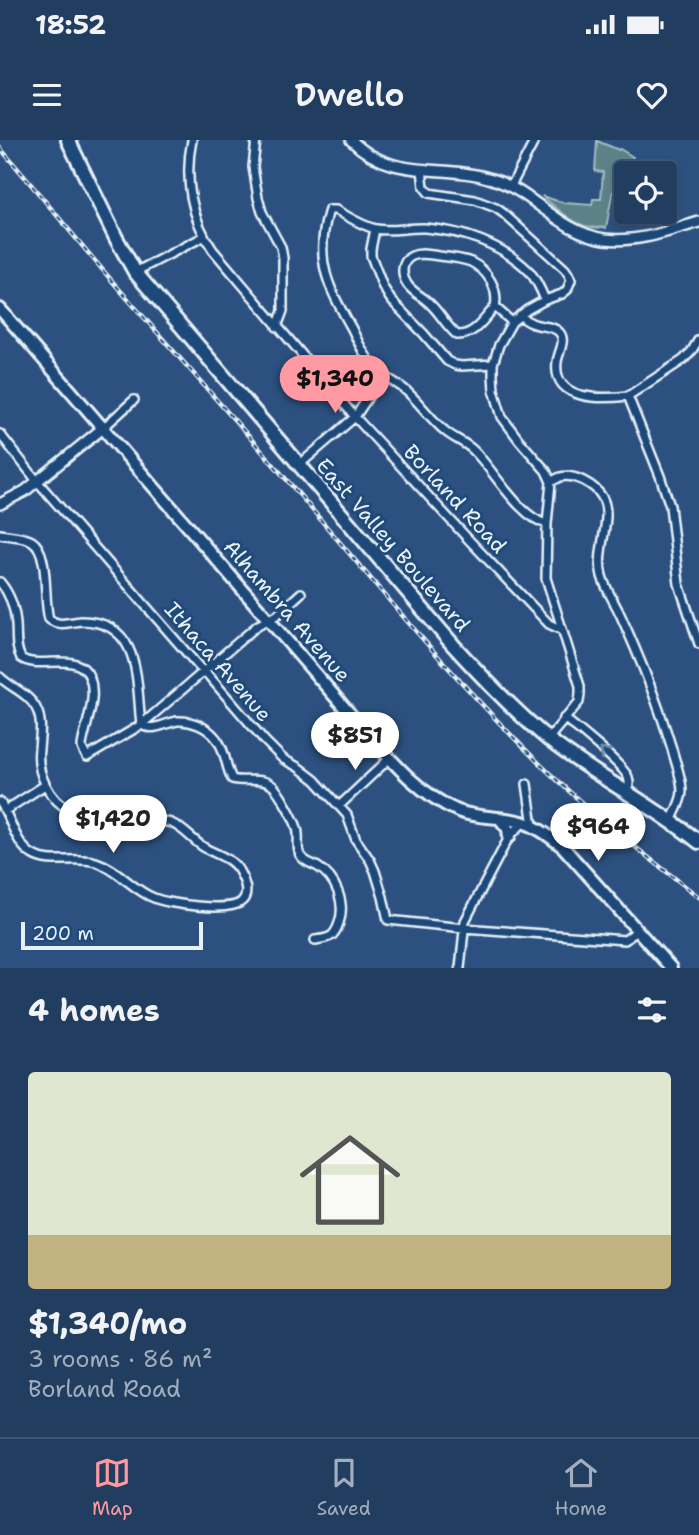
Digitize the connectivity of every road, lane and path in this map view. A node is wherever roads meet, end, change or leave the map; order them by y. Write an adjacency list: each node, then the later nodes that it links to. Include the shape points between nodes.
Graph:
1 (68, 140): 11 (main road, East Valley Boulevard)
2 (192, 140): 10 (street, Borland Road, via 191,199)
3 (256, 140): 17 (street, via 253,167 258,198 283,258 283,311)
4 (351, 140): 6 (street, via 379,160)
5 (535, 140): 7 (street)
6 (422, 170): 7 (street, via 472,175); 12 (street, via 429,193 496,208 565,269 571,280 567,290)
7 (511, 186): 8 (street, via 587,235 624,240)
8 (699, 222)
9 (375, 229): 12 (street, via 425,228 477,239 526,269); 19 (street, via 371,256 391,300 447,361 462,366); 20 (street, via 329,210 322,250 330,290 367,358)
10 (203, 237): 11 (street); 17 (street, Borland Road)
11 (135, 272): 26 (main road, East Valley Boulevard)
12 (545, 300): 15 (street)
13 (495, 307): 13 (street, via 472,332 457,335 430,303 411,289 404,264 419,254 471,262 494,285); 16 (street)
14 (1, 312): 24 (main road, Alhambra Avenue)
15 (520, 315): 16 (street); 21 (street, via 561,334 556,365 566,388 593,398)
16 (512, 322): 19 (street)
17 (277, 327): 23 (street, Borland Road)
18 (699, 339): 21 (street, via 683,360)
19 (493, 364): 28 (street, via 502,417)
20 (383, 375): 23 (street); 30 (street, via 405,390 444,431 471,447 530,515)
21 (628, 396): 36 (street, via 670,506 679,584)
22 (134, 400): 24 (street)
23 (355, 417): 26 (street); 35 (street, Borland Road, via 549,624)
24 (103, 428): 27 (street); 34 (main road, Alhambra Avenue)
25 (0, 434): 27 (street, Ithaca Avenue)
26 (299, 465): 41 (main road, East Valley Boulevard, via 453,645)
27 (37, 481): 29 (street); 37 (street, Ithaca Avenue)
28 (551, 482): 30 (street); 50 (street, via 560,477 582,480 601,495 606,506 601,575 663,719 681,781 681,797)
29 (0, 504)
30 (547, 524): 35 (street, via 546,578)
31 (0, 534): 40 (street, via 30,539 40,551 50,620 103,625 128,644 134,659)
32 (0, 582): 40 (street, via 14,609 16,647 21,657 31,662 70,663 90,678 92,694 82,747 87,757)
33 (301, 593): 34 (street)
34 (268, 620): 37 (street); 42 (main road, Alhambra Avenue)
35 (562, 630): 39 (street, via 580,686 579,702)
36 (699, 644)
37 (204, 671): 40 (street); 47 (street, Ithaca Avenue, via 283,759 315,780)
38 (0, 677): 44 (street, via 27,696 40,718 39,764)
39 (564, 718): 41 (street); 45 (street, one-way to 39, via 627,775)
40 (141, 725): 56 (street, via 150,728 178,721 203,726 221,745 232,779 273,786 297,828 300,856 329,876 339,896 341,919 336,933)
41 (548, 739): 45 (main road, East Valley Boulevard)
42 (390, 758): 47 (street); 49 (main road, Alhambra Avenue, via 447,805 473,816)
43 (527, 784): 51 (street)
44 (45, 785): 48 (street); 48 (street, via 55,799 84,817 161,821 179,828 235,865 246,895 242,902 224,907 168,902 152,897 100,863 41,859 19,842)
45 (628, 794): 50 (main road, East Valley Boulevard)
46 (0, 802): 48 (street)
47 (339, 806): 54 (street, Ithaca Avenue, via 375,871 388,920)
48 (5, 810)
49 (500, 819): 51 (main road, Alhambra Avenue); 52 (main road)
50 (671, 821): 53 (main road, East Valley Boulevard)
51 (528, 824): 52 (street); 55 (main road, Alhambra Avenue, via 563,847)
52 (509, 838): 54 (street)
53 (699, 842)
54 (464, 928): 55 (street, via 625,940); 57 (street)
55 (638, 930): 58 (main road, Alhambra Avenue)
56 (315, 940)
57 (460, 968)
58 (671, 968)

